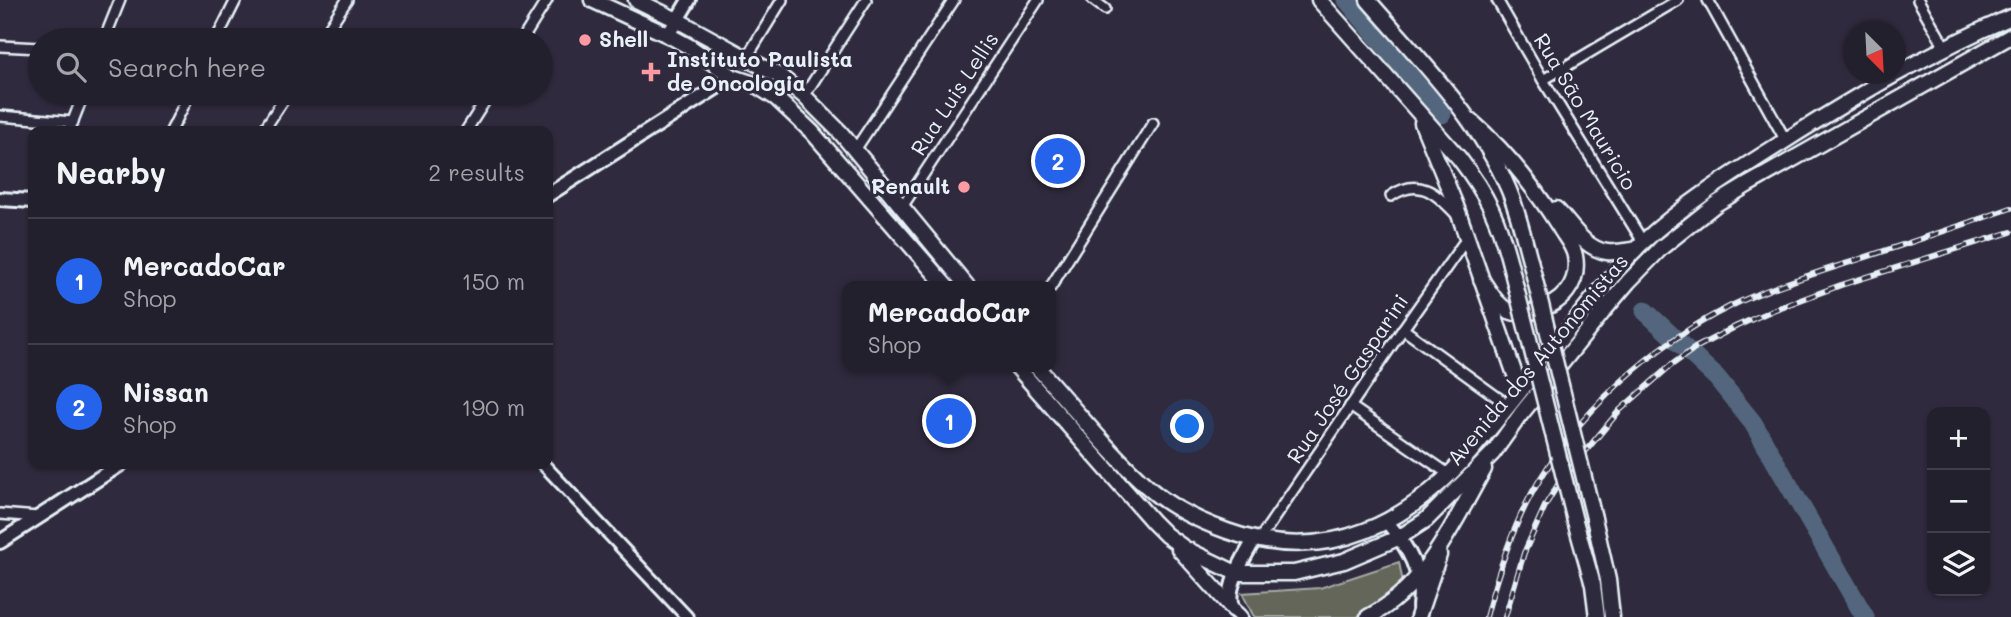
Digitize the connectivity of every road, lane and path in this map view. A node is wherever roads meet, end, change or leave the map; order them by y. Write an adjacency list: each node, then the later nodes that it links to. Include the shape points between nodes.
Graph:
1 (120, 0): 22 (street)
2 (236, 0): 23 (street)
3 (347, 0): 24 (street)
4 (547, 0): 25 (street)
5 (592, 0): 26 (main road)
6 (636, 0): 21 (main road)
7 (688, 0): 21 (main road)
8 (782, 0): 31 (street)
9 (866, 0): 36 (street)
10 (954, 0): 51 (street)
11 (1038, 0): 57 (street, Rua Luis Lellis)
12 (1093, 0): 19 (street)
13 (1319, 0): 41 (main road)
14 (1368, 0): 43 (main road)
15 (1497, 0): 35 (street, Rua São Mauricio)
16 (1678, 0): 35 (street)
17 (1708, 0): 50 (street)
18 (1918, 0): 30 (street)
19 (1105, 9)
20 (2011, 17): 30 (main road, Avenida dos Autonomistas)
21 (677, 20): 26 (main road); 31 (main road)
22 (109, 28)
23 (222, 28)
24 (329, 28)
25 (530, 28)
26 (668, 35): 32 (main road)
27 (2011, 36): 34 (main road, Avenida dos Autonomistas)
28 (0, 46): 29 (street)
29 (28, 47)
30 (1945, 47): 34 (main road, via 1946,66); 50 (main road, Avenida dos Autonomistas)
31 (747, 57): 33 (main road)
32 (733, 77): 33 (main road, via 764,73); 52 (main road); 62 (main road, via 754,83 803,124)
33 (781, 77): 36 (main road)
34 (1933, 79): 71 (main road, Avenida dos Autonomistas, via 1749,184 1676,235 1606,308)
35 (1543, 80): 60 (street, Rua São Mauricio)
36 (804, 96): 51 (main road)
37 (79, 105): 46 (street)
38 (184, 105): 47 (street)
39 (280, 105): 48 (street)
40 (482, 105): 49 (street)
41 (1417, 112): 58 (main road); 85 (main road, bridge, via 1479,185 1502,232)
42 (0, 117): 45 (street)
43 (1471, 120): 56 (main road, via 1497,143); 86 (main road, bridge, via 1516,206)
44 (1153, 123): 64 (street)
45 (64, 126)
46 (71, 126)
47 (174, 126)
48 (266, 126)
49 (469, 126)
50 (1786, 141): 60 (main road, Avenida dos Autonomistas, via 1701,194)
51 (855, 150): 57 (main road)
52 (553, 192)
53 (1391, 196): 58 (street, via 1408,188 1428,190)
54 (0, 199): 55 (main road)
55 (28, 201)
56 (1545, 203): 60 (main road, via 1599,250); 61 (main road, via 1574,252 1575,272 1567,292 1541,309 1516,313 1501,305)
57 (902, 207): 63 (main road)
58 (1460, 218): 59 (main road)
59 (1466, 238): 61 (main road); 65 (street, Rua José Gasparini)
60 (1639, 246): 68 (main road, Avenida dos Autonomistas)
61 (1481, 279): 68 (main road)
62 (942, 281)
63 (963, 281)
64 (1055, 281)
65 (1403, 328): 69 (street); 70 (street, Rua José Gasparini)
66 (1021, 372): 78 (main road, Avenida dos Autonomistas)
67 (1041, 372): 80 (main road, Avenida dos Autonomistas, via 1152,491 1193,517)
68 (1520, 389): 69 (main road, Avenida dos Autonomistas)
69 (1508, 405): 74 (main road, Avenida dos Autonomistas)
70 (1350, 406): 74 (street); 80 (street, Rua José Gasparini)
71 (1493, 453): 79 (main road, Avenida dos Autonomistas, via 1426,520); 82 (main road)
72 (113, 469): 76 (main road)
73 (548, 469): 88 (street)
74 (1450, 475): 77 (main road, Avenida dos Autonomistas)
75 (0, 514): 76 (street)
76 (38, 517): 81 (main road)
77 (1387, 522): 79 (main road); 80 (main road, Avenida dos Autonomistas, via 1334,540)
78 (1166, 535): 83 (main road, Avenida dos Autonomistas); 87 (main road)
79 (1400, 537): 83 (main road, Avenida dos Autonomistas, via 1344,561 1294,573); 84 (main road)
80 (1256, 540): 83 (main road)
81 (0, 542)
82 (1441, 546): 84 (main road); 90 (main road)
83 (1236, 573): 87 (main road, via 1231,600)
84 (1419, 577): 89 (main road); 90 (main road)
85 (1595, 596): 91 (main road); 92 (main road)
86 (1610, 599): 93 (main road); 94 (main road)
87 (1237, 613)
88 (687, 617)
89 (1368, 617)
90 (1418, 617)
91 (1590, 617)
92 (1597, 617)
93 (1612, 617)
94 (1621, 617)

